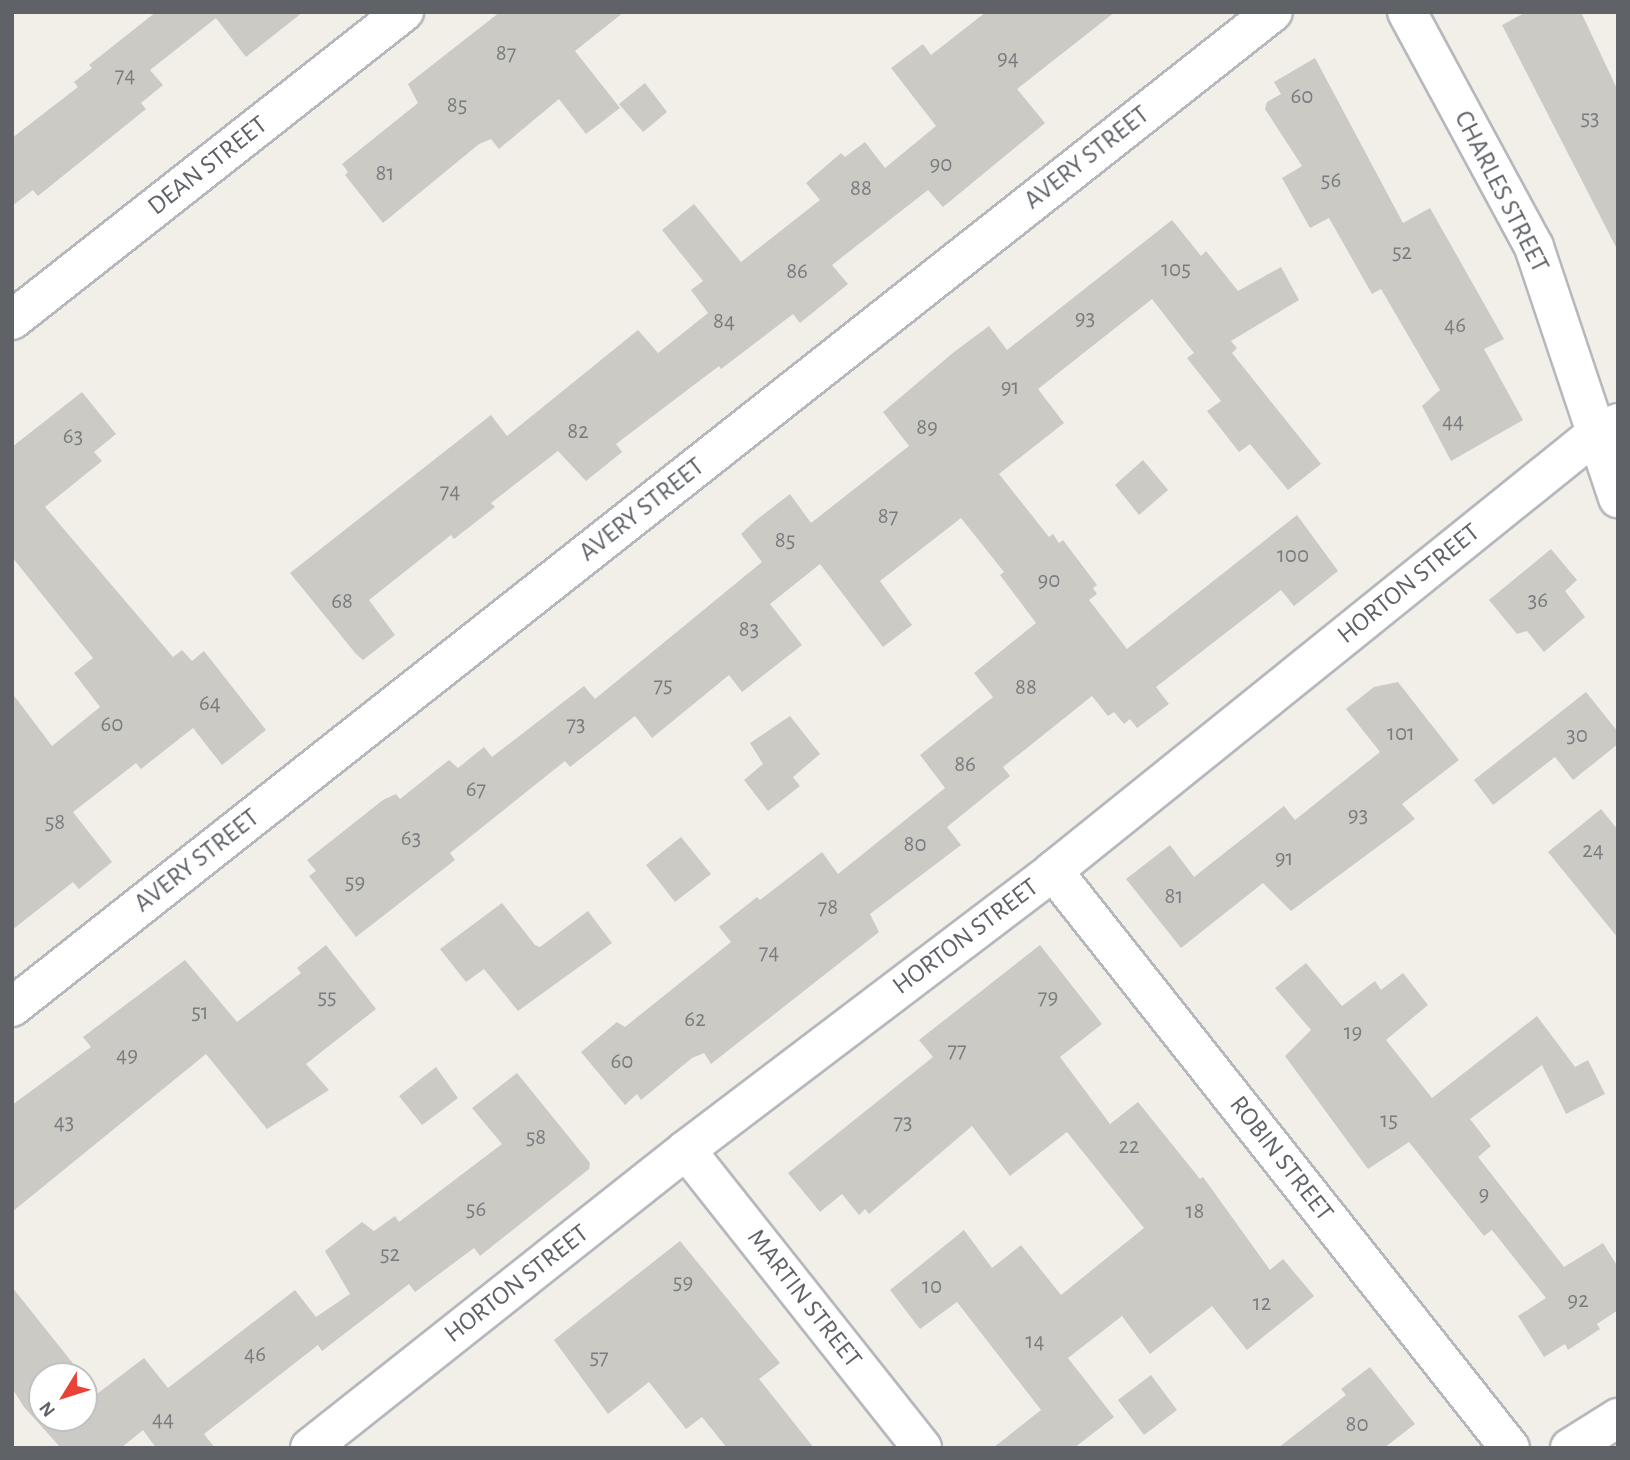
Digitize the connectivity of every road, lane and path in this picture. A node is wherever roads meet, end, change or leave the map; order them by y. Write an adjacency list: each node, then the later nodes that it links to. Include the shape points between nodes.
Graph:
1 (404, 12): 4 (street, DEAN STREET)
2 (1273, 12): 8 (street, AVERY STREET)
3 (1407, 12): 5 (street, CHARLES STREET, via 1534,247)
4 (12, 320)
5 (1608, 427): 6 (street, CHARLES STREET); 7 (street, HORTON STREET)
6 (1618, 498)
7 (1053, 871): 9 (street, HORTON STREET); 13 (street, ROBIN STREET)
8 (12, 1007)
9 (686, 1150): 11 (street, HORTON STREET); 12 (street, MARTIN STREET)
10 (1618, 1418): 14 (street)
11 (310, 1448)
12 (922, 1448)
13 (1510, 1448)
14 (1570, 1448)

